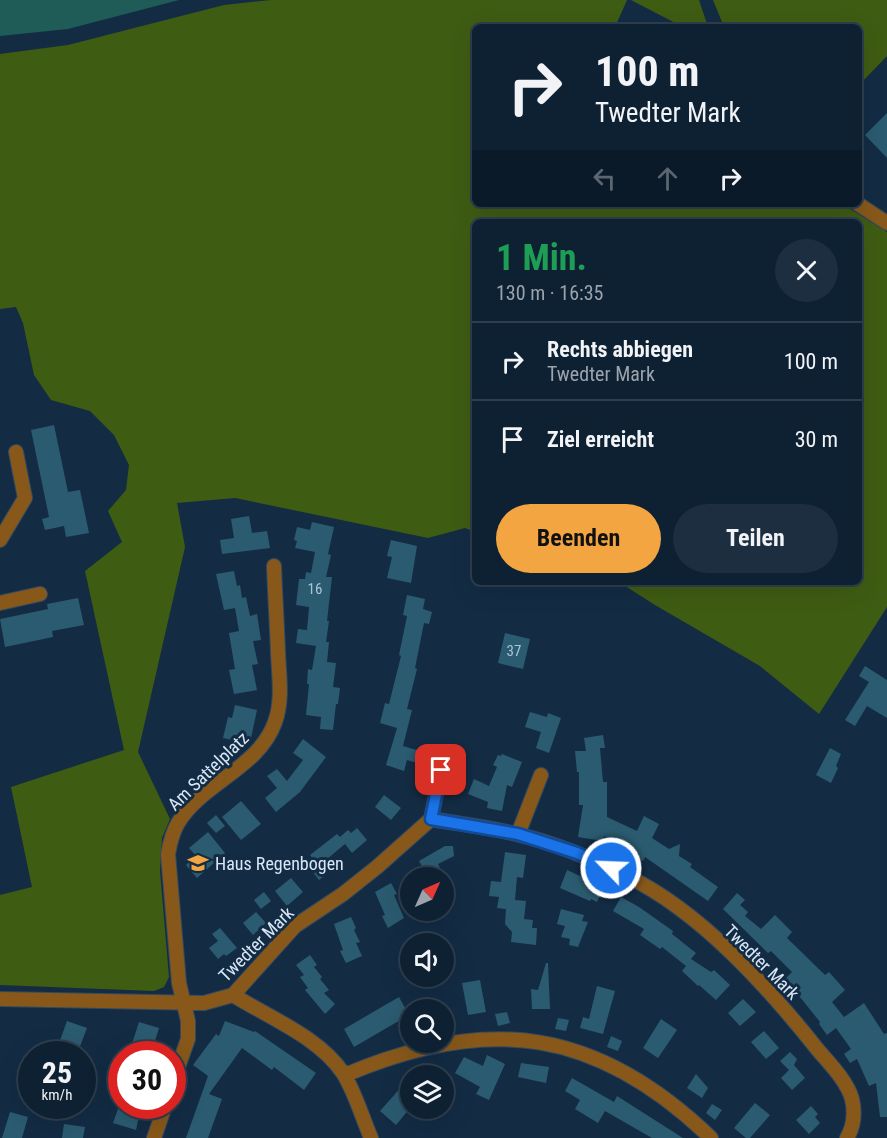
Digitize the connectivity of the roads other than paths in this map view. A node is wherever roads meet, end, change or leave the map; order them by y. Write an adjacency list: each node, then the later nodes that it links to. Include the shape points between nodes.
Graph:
1 (862, 207): 2 (street)
2 (887, 223)
3 (16, 452): 4 (street, via 25,498)
4 (0, 540)
5 (274, 566): 14 (street, Am Sattelplatz, via 280,690 275,723 256,752 188,810 171,837 168,854)
6 (40, 594): 7 (street)
7 (0, 603)
8 (441, 770): 10 (street)
9 (541, 775): 11 (street)
10 (431, 819): 11 (street, Twedter Mark); 12 (street, Twedter Mark, via 343,894 295,926)
11 (518, 834): 21 (street, Twedter Mark, via 577,853 660,894 747,968 800,1026 852,1097 854,1120)
12 (233, 995): 14 (street, Twedter Mark, via 204,1003); 16 (street, via 290,1027)
13 (0, 999): 14 (street, Twedter Mark)
14 (184, 1002): 15 (street, Am Sattelplatz, via 188,1021)
15 (186, 1045)
16 (345, 1075): 19 (street); 20 (street, via 378,1061 453,1041 531,1041 613,1065 686,1114)
17 (161, 1119): 18 (street)
18 (154, 1138)
19 (371, 1138)
20 (711, 1138)
21 (847, 1138)

